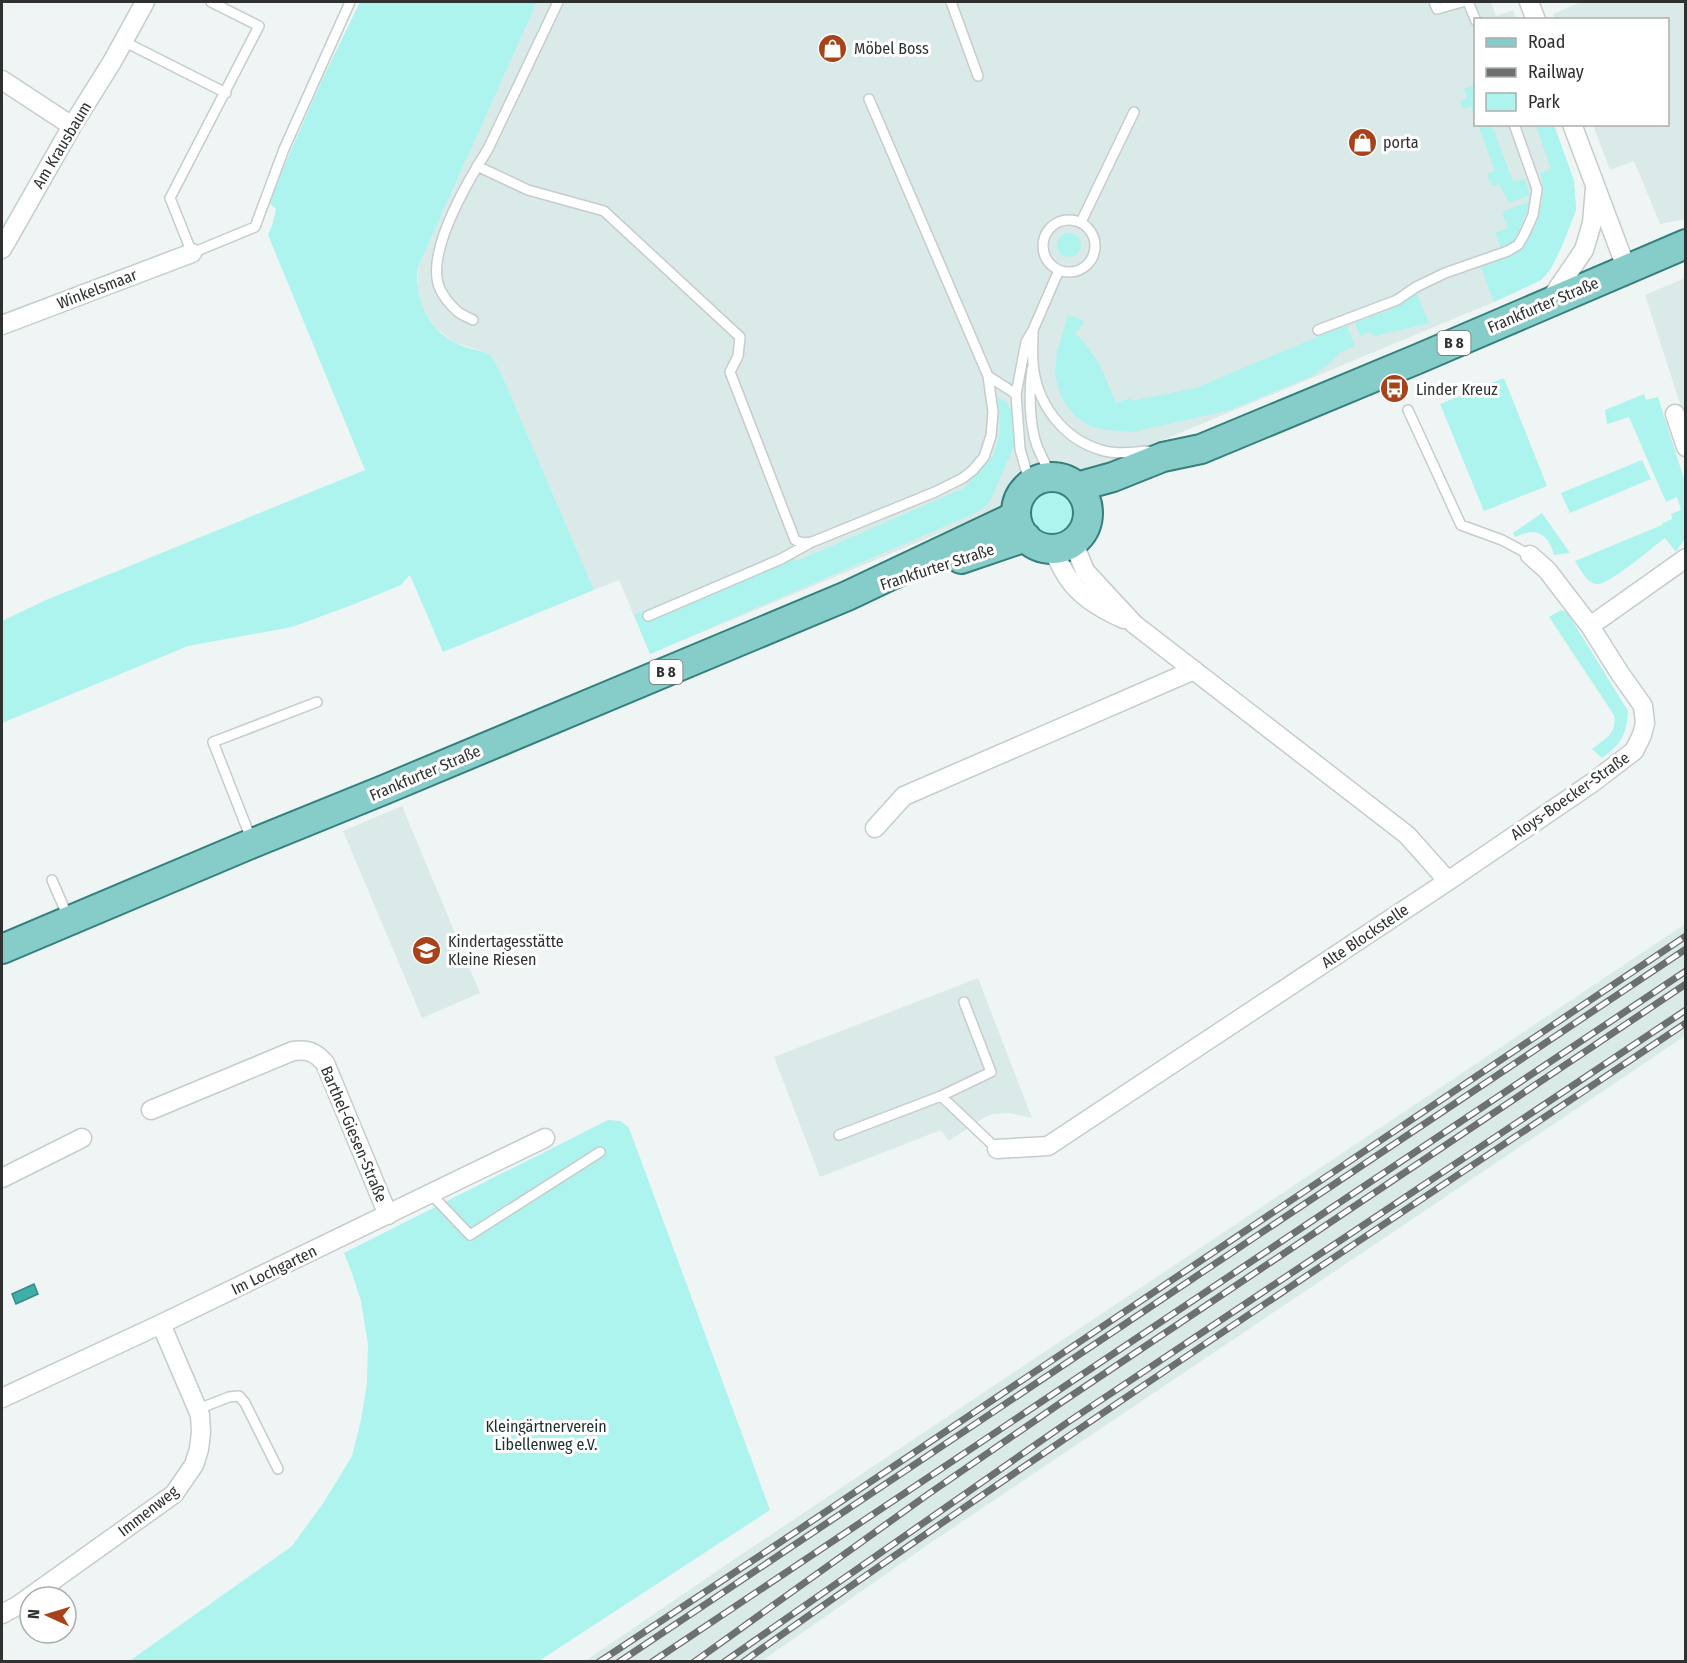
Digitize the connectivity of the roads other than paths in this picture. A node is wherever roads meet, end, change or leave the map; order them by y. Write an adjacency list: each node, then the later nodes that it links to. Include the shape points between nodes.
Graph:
1 (145, 2): 12 (street, Am Krausbaum)
2 (211, 2): 15 (lane, via 259,26)
3 (350, 2): 26 (lane, via 255,227)
4 (558, 2): 21 (lane)
5 (951, 2): 13 (lane)
6 (1434, 2): 7 (lane, via 1437,9)
7 (1461, 2)
8 (1468, 2): 10 (lane)
9 (1529, 2): 11 (street)
10 (1475, 18)
11 (1535, 18)
12 (123, 41): 15 (lane); 18 (street, Am Krausbaum)
13 (978, 76)
14 (2, 80): 18 (street)
15 (226, 93): 26 (lane, via 170,198)
16 (869, 99): 35 (lane)
17 (1134, 112): 23 (lane)
18 (72, 126): 25 (street, Am Krausbaum)
19 (1515, 126): 33 (lane, via 1537,189 1533,215 1518,245 1445,273 1397,300)
20 (1573, 126): 22 (street)
21 (477, 166): 30 (lane, via 449,222 437,259 440,290 457,311); 45 (lane, via 528,190 604,212 740,337 738,356 730,372 795,540)
22 (1595, 183): 28 (street); 29 (street, via 1592,223 1584,250)
23 (1082, 222): 27 (lane, via 1096,241 1093,257 1075,272); 27 (lane, via 1064,219 1055,223 1044,237 1047,260)
24 (1686, 244): 28 (main road, Frankfurter Straße / B 8)
25 (2, 249)
26 (192, 253): 31 (street, Winkelsmaar)
27 (1059, 270): 32 (lane)
28 (1627, 270): 29 (main road, Frankfurter Straße / B 8)
29 (1548, 302): 40 (main road, Frankfurter Straße / B 8)
30 (473, 320)
31 (2, 325)
32 (1033, 330): 34 (lane); 36 (lane, via 1026,342)
33 (1318, 330)
34 (1033, 364): 40 (lane, via 1048,409 1081,442 1112,452); 41 (lane, via 1029,386)
35 (988, 376): 36 (lane); 45 (lane, via 993,412 991,436 984,456 973,470 935,492)
36 (1016, 394): 41 (lane, via 1020,449)
37 (1408, 410): 47 (lane, via 1461,525)
38 (1675, 414): 39 (street)
39 (1686, 447)
40 (1201, 449): 42 (main road, Frankfurter Straße / B 8, via 1163,457 1113,477)
41 (1041, 480): 42 (main road, via 1070,481); 43 (main road, via 1019,498)
42 (1083, 499): 44 (main road, via 1088,520)
43 (1021, 527): 46 (main road, via 1033,544); 55 (main road, Frankfurter Straße / B 8)
44 (1079, 538): 46 (main road); 50 (street, via 1077,551 1085,571)
45 (812, 542): 49 (lane, via 781,560)
46 (1052, 549): 50 (street, via 1079,591)
47 (1530, 555): 51 (street, Aloys-Boecker-Straße, via 1547,570)
48 (1686, 558): 51 (street)
49 (648, 616)
50 (1134, 624): 52 (street)
51 (1590, 626): 57 (street, Aloys-Boecker-Straße, via 1643,706 1642,735 1634,751)
52 (1194, 670): 54 (street, via 904,796); 57 (street, via 1407,835)
53 (317, 702): 55 (lane, via 213,742)
54 (875, 828)
55 (253, 843): 58 (main road, Frankfurter Straße / B 8)
56 (52, 880): 58 (lane)
57 (1448, 881): 66 (street, Alte Blockstelle, via 1048,1146)
58 (69, 921): 59 (main road, Frankfurter Straße / B 8)
59 (2, 949)
60 (964, 1002): 61 (lane, via 991,1072)
61 (941, 1096): 63 (lane); 66 (lane)
62 (151, 1110): 70 (street, Barthel-Giesen-Straße, via 293,1051 309,1050 326,1063)
63 (839, 1135)
64 (82, 1138): 68 (street)
65 (545, 1138): 69 (street, Im Lochgarten)
66 (997, 1149)
67 (600, 1152): 69 (lane, via 470,1235)
68 (2, 1178)
69 (431, 1194): 70 (street, Im Lochgarten)
70 (388, 1215): 71 (street, Im Lochgarten)
71 (161, 1324): 72 (street, Im Lochgarten); 73 (street, Immenweg)
72 (2, 1398)
73 (198, 1409): 74 (lane, via 229,1396 239,1396); 75 (street, Immenweg, via 199,1449 194,1465 174,1494)
74 (278, 1469)
75 (2, 1614)

